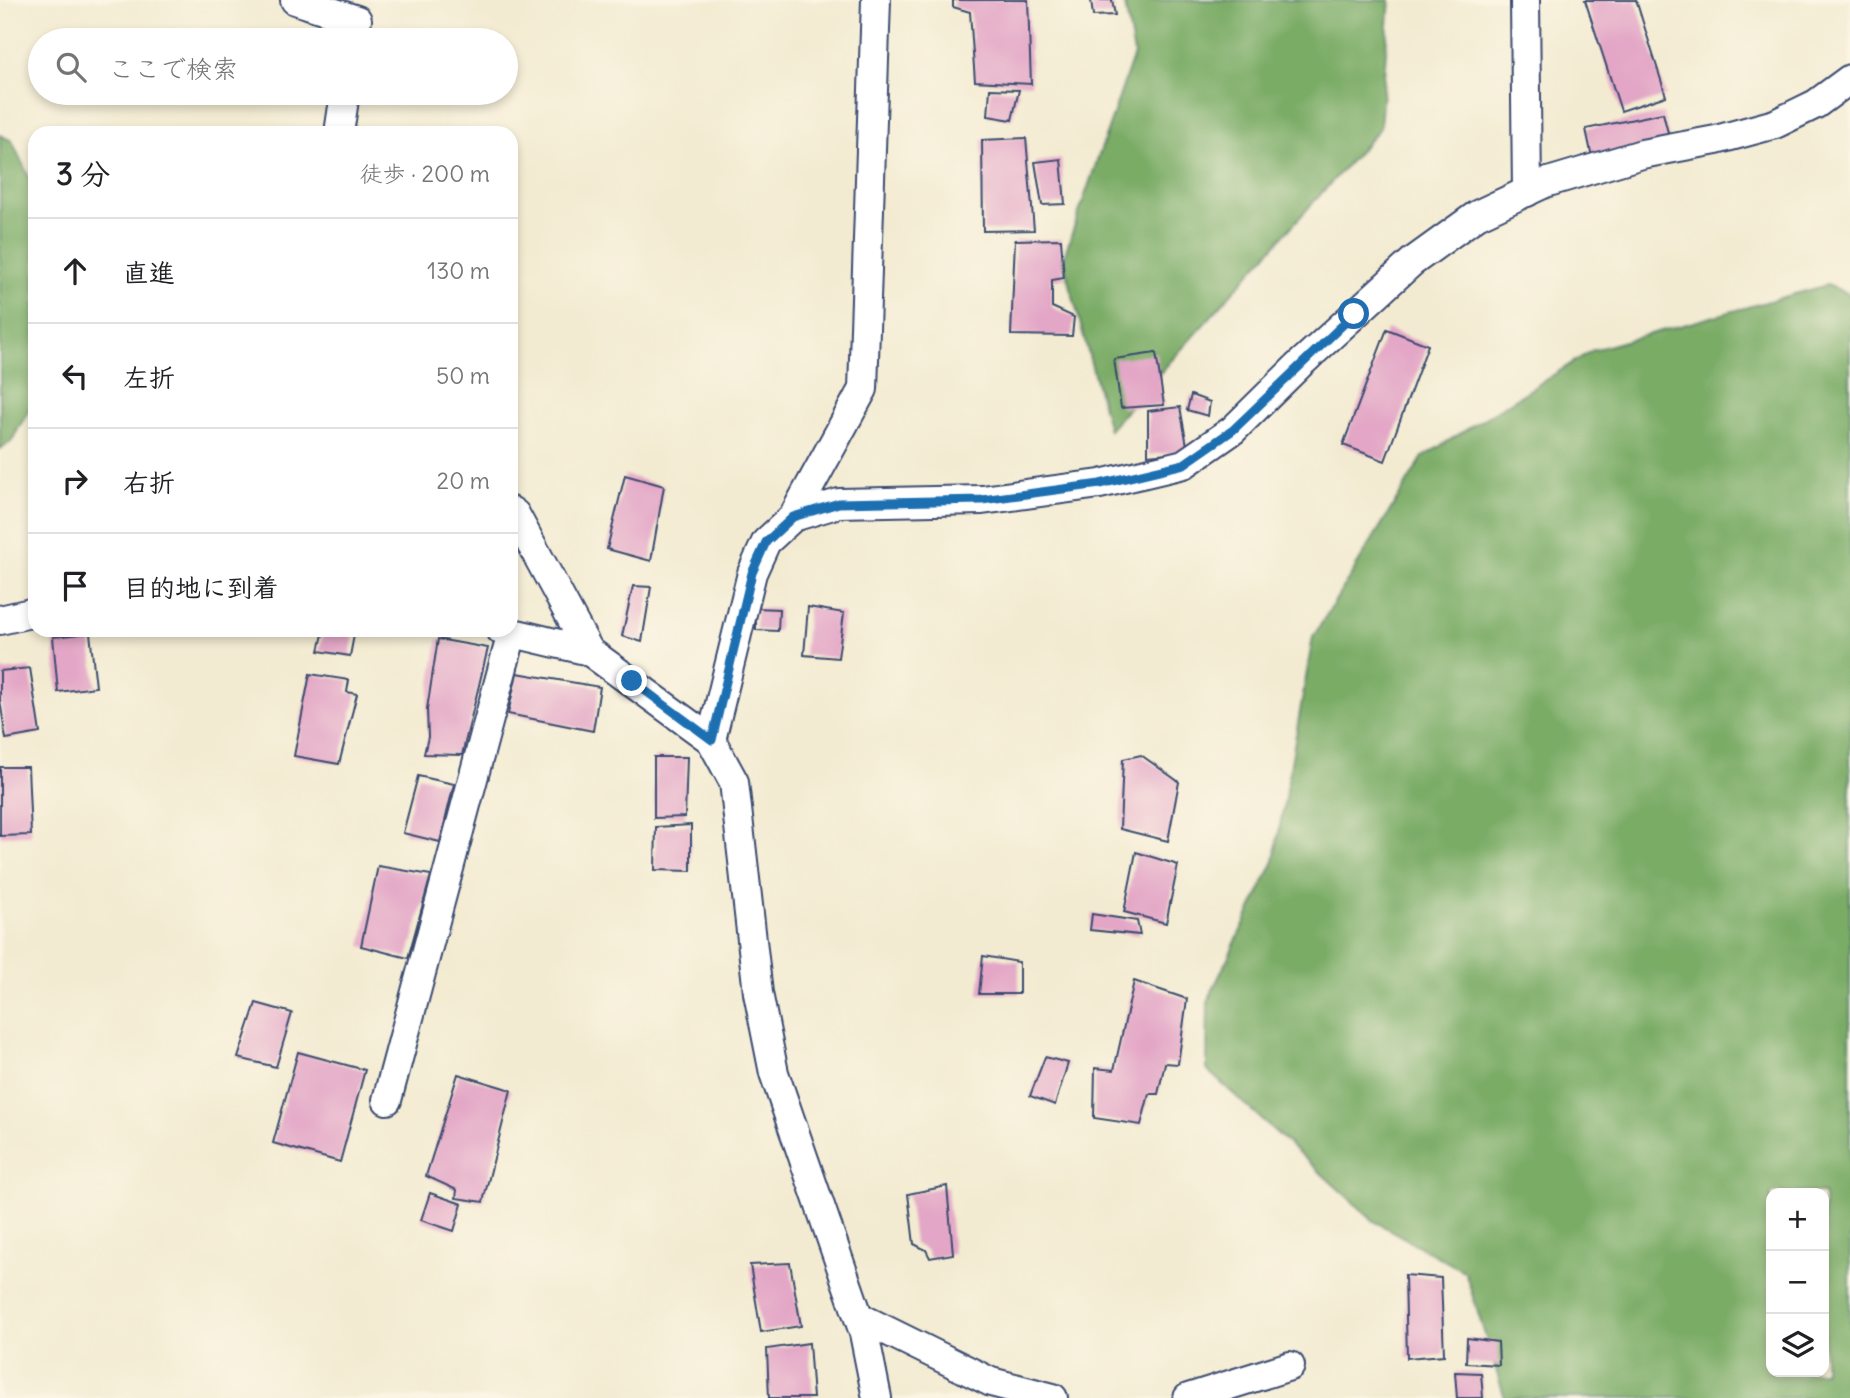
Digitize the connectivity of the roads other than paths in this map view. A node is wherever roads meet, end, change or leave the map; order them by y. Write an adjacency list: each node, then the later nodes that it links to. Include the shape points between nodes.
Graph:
1 (295, 0): 4 (street)
2 (876, 0): 9 (street, via 863,388)
3 (1525, 0): 8 (street)
4 (358, 20)
5 (1850, 79): 8 (street, via 1816,104 1775,124 1643,154)
6 (343, 105): 7 (street)
7 (340, 126)
8 (1527, 191): 9 (street, via 1477,215 1412,262 1233,430 1184,464 1100,484 995,498 839,503)
9 (793, 517): 16 (street, via 766,542 752,573)
10 (518, 520): 15 (street)
11 (28, 614): 12 (street)
12 (0, 620)
13 (518, 634): 15 (street)
14 (505, 637): 17 (street)
15 (589, 651): 16 (street)
16 (712, 740): 18 (street, via 734,782 758,993 774,1073)
17 (387, 1100)
18 (859, 1317): 20 (street); 21 (street, via 992,1382)
19 (1290, 1366): 22 (street)
20 (877, 1398)
21 (1053, 1398)
22 (1188, 1398)

